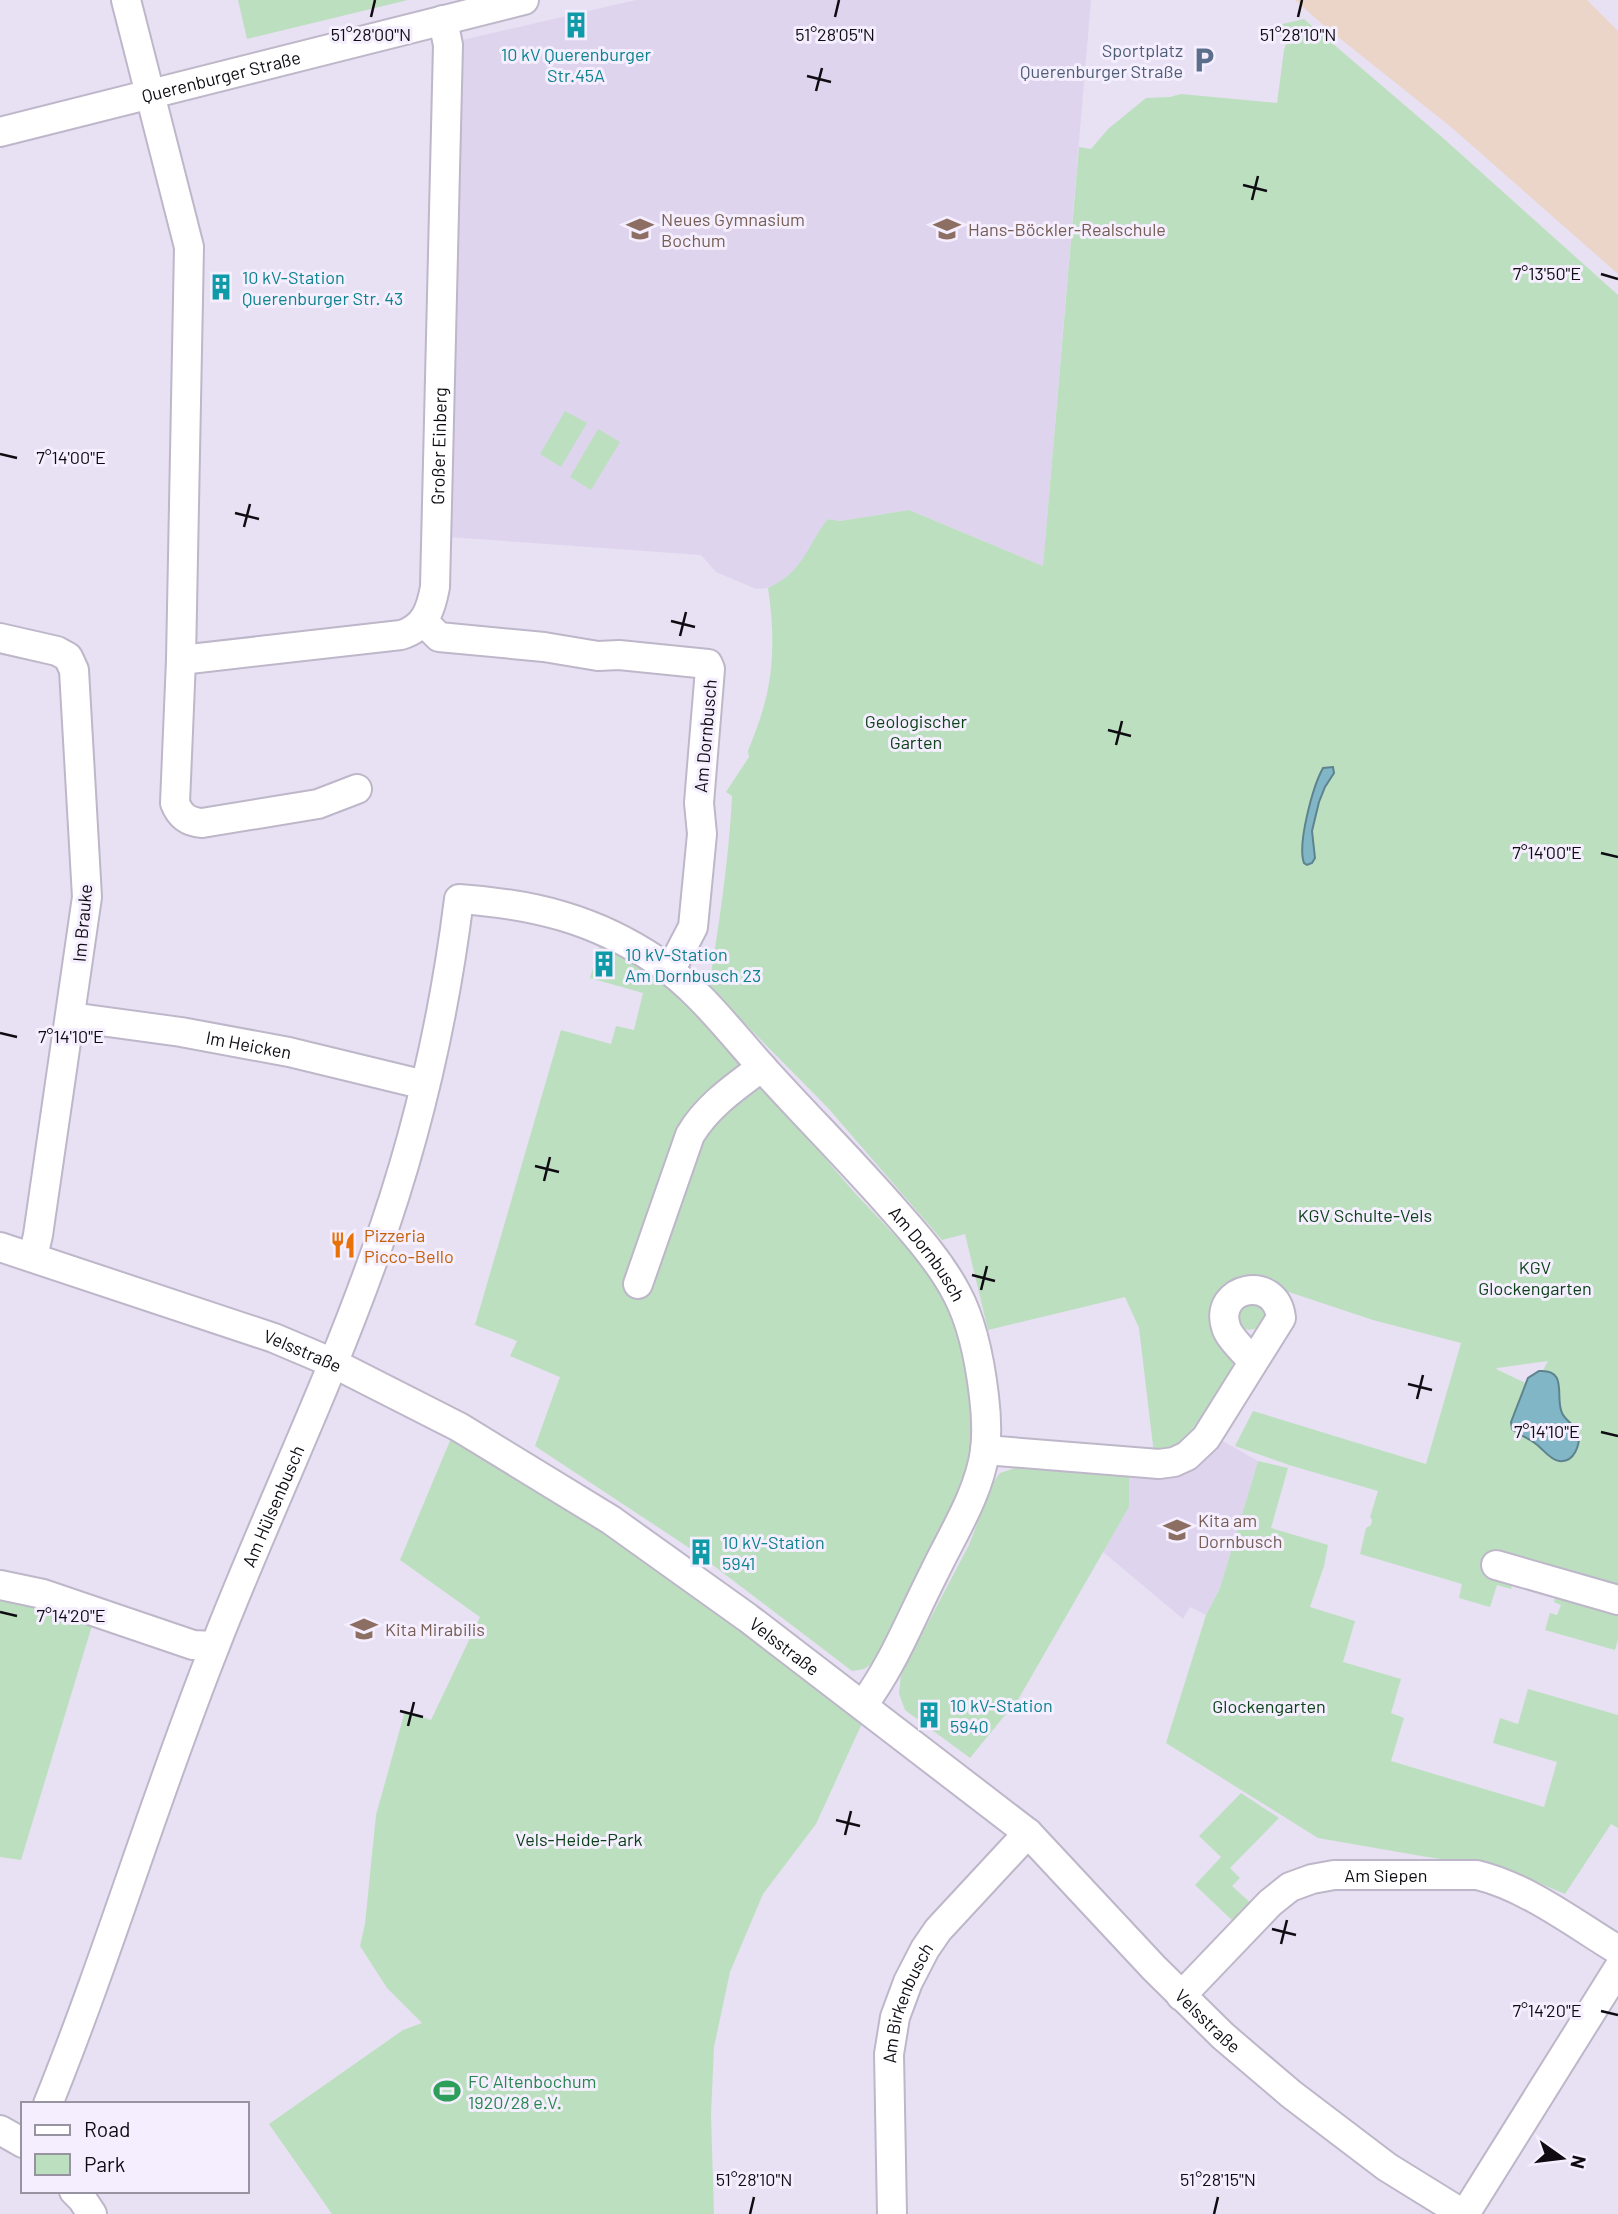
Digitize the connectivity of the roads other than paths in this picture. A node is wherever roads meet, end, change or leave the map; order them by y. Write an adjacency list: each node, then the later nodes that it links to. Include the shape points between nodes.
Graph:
1 (126, 0): 4 (street)
2 (524, 0): 3 (street, Querenburger Straße)
3 (443, 20): 4 (street, Querenburger Straße); 6 (street, Großer Einberg, via 449,45 435,587 431,609)
4 (150, 95): 5 (street, Querenburger Straße); 8 (street, via 189,247)
5 (0, 132)
6 (423, 621): 8 (street, via 401,635); 11 (street, Am Dornbusch, via 439,638 708,664 699,803 702,834 693,927)
7 (0, 638): 12 (street, Im Brauke, via 57,651 68,657 74,670 88,897)
8 (181, 660): 9 (street, via 176,803 186,818 202,823 318,804)
9 (357, 789)
10 (459, 899): 11 (street, Am Dornbusch, via 503,902 575,919 627,943); 14 (street, Am Hülsenbusch, via 444,1003)
11 (670, 971): 13 (street, Am Dornbusch, via 700,996)
12 (71, 1017): 14 (street, Im Heicken, via 289,1052); 16 (street, Im Brauke)
13 (762, 1067): 17 (street, via 700,1118 690,1135); 20 (street, Am Dornbusch, via 927,1248 957,1294 980,1373)
14 (425, 1084): 19 (street, Am Hülsenbusch, via 376,1254)
15 (0, 1247): 16 (street, Velsstraße)
16 (33, 1258): 19 (street, Velsstraße, via 274,1338)
17 (638, 1284)
18 (1253, 1362): 20 (street, via 1206,1438 1174,1462)
19 (333, 1363): 24 (street, Am Hülsenbusch); 25 (street, Velsstraße, via 459,1427 611,1520)
20 (985, 1450): 25 (street, Am Dornbusch, via 968,1504 888,1668)
21 (1496, 1565): 23 (street)
22 (0, 1585): 24 (street, via 43,1594 193,1644)
23 (1618, 1600)
24 (214, 1646): 30 (street, Am Hülsenbusch)
25 (863, 1705): 26 (street, Velsstraße)
26 (1028, 1833): 29 (street, Velsstraße); 35 (street, Am Birkenbusch, via 937,1930 908,1982 895,2017 889,2054)
27 (1618, 1950): 29 (street, Am Siepen, via 1495,1879 1477,1875 1334,1875 1290,1887)
28 (1618, 1969): 36 (street)
29 (1181, 1996): 36 (street, Velsstraße, via 1291,2094 1387,2167)
30 (49, 2102)
31 (0, 2130): 32 (street)
32 (21, 2142)
33 (76, 2193): 34 (street)
34 (92, 2214)
35 (892, 2214)
36 (1464, 2214)

